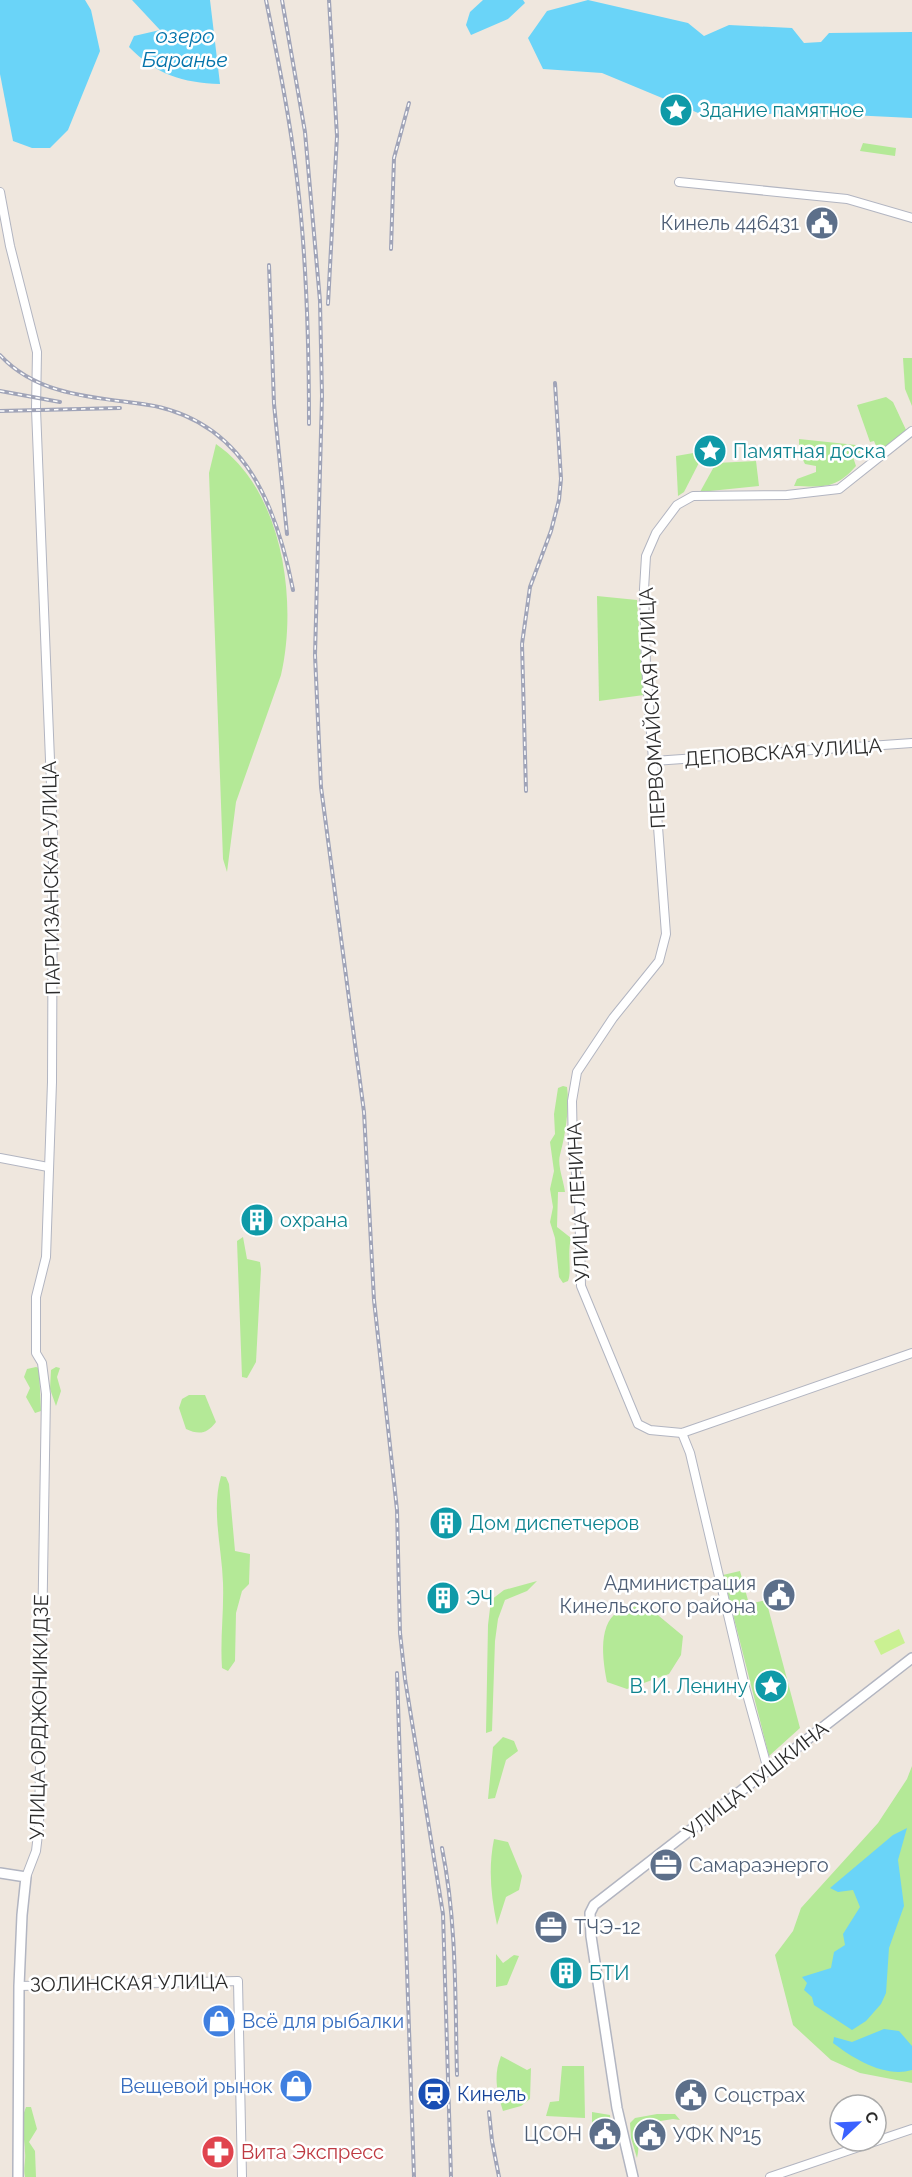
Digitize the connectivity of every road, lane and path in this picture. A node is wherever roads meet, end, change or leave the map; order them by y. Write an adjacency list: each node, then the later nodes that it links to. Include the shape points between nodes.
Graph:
1 (679, 182): 3 (street, via 847,199)
2 (0, 192): 9 (street, ПАРТИЗАНСКАЯ УЛИЦА, via 38,352 36,392 53,835)
3 (912, 218)
4 (912, 431): 6 (street, ПЕРВОМАЙСКАЯ УЛИЦА, via 839,489 787,495 693,496 677,505 656,533 646,556 646,666)
5 (912, 743): 6 (street, ДЕПОВСКАЯ УЛИЦА)
6 (654, 761): 7 (street, ПЕРВОМАЙСКАЯ УЛИЦА, via 666,934)
7 (658, 961): 12 (street, УЛИЦА ЛЕНИНА, via 577,1072 572,1101 573,1150 579,1196 580,1276 585,1297 638,1424 650,1430)
8 (0, 1158): 9 (street)
9 (48, 1167): 11 (street, ПАРТИЗАНСКАЯ УЛИЦА, via 46,1257 36,1297 36,1353)
10 (912, 1353): 12 (street)
11 (42, 1363): 16 (street, УЛИЦА ОРДЖОНИКИДЗЕ, via 46,1430 39,1826 36,1851)
12 (682, 1433): 14 (street)
13 (912, 1658): 14 (main road, УЛИЦА ПУШКИНА)
14 (768, 1770): 21 (main road, УЛИЦА ПУШКИНА, via 598,1900 590,1912 617,2108)
15 (0, 1873): 16 (main road)
16 (26, 1877): 17 (main road, УЛИЦА ОРДЖОНИКИДЗЕ)
17 (19, 1986): 19 (main road, УЛИЦА ОРДЖОНИКИДЗЕ); 20 (street, ЗОЛИНСКАЯ УЛИЦА, via 238,1981)
18 (912, 2128): 22 (street)
19 (18, 2177)
20 (242, 2177)
21 (633, 2177)
22 (771, 2177)

